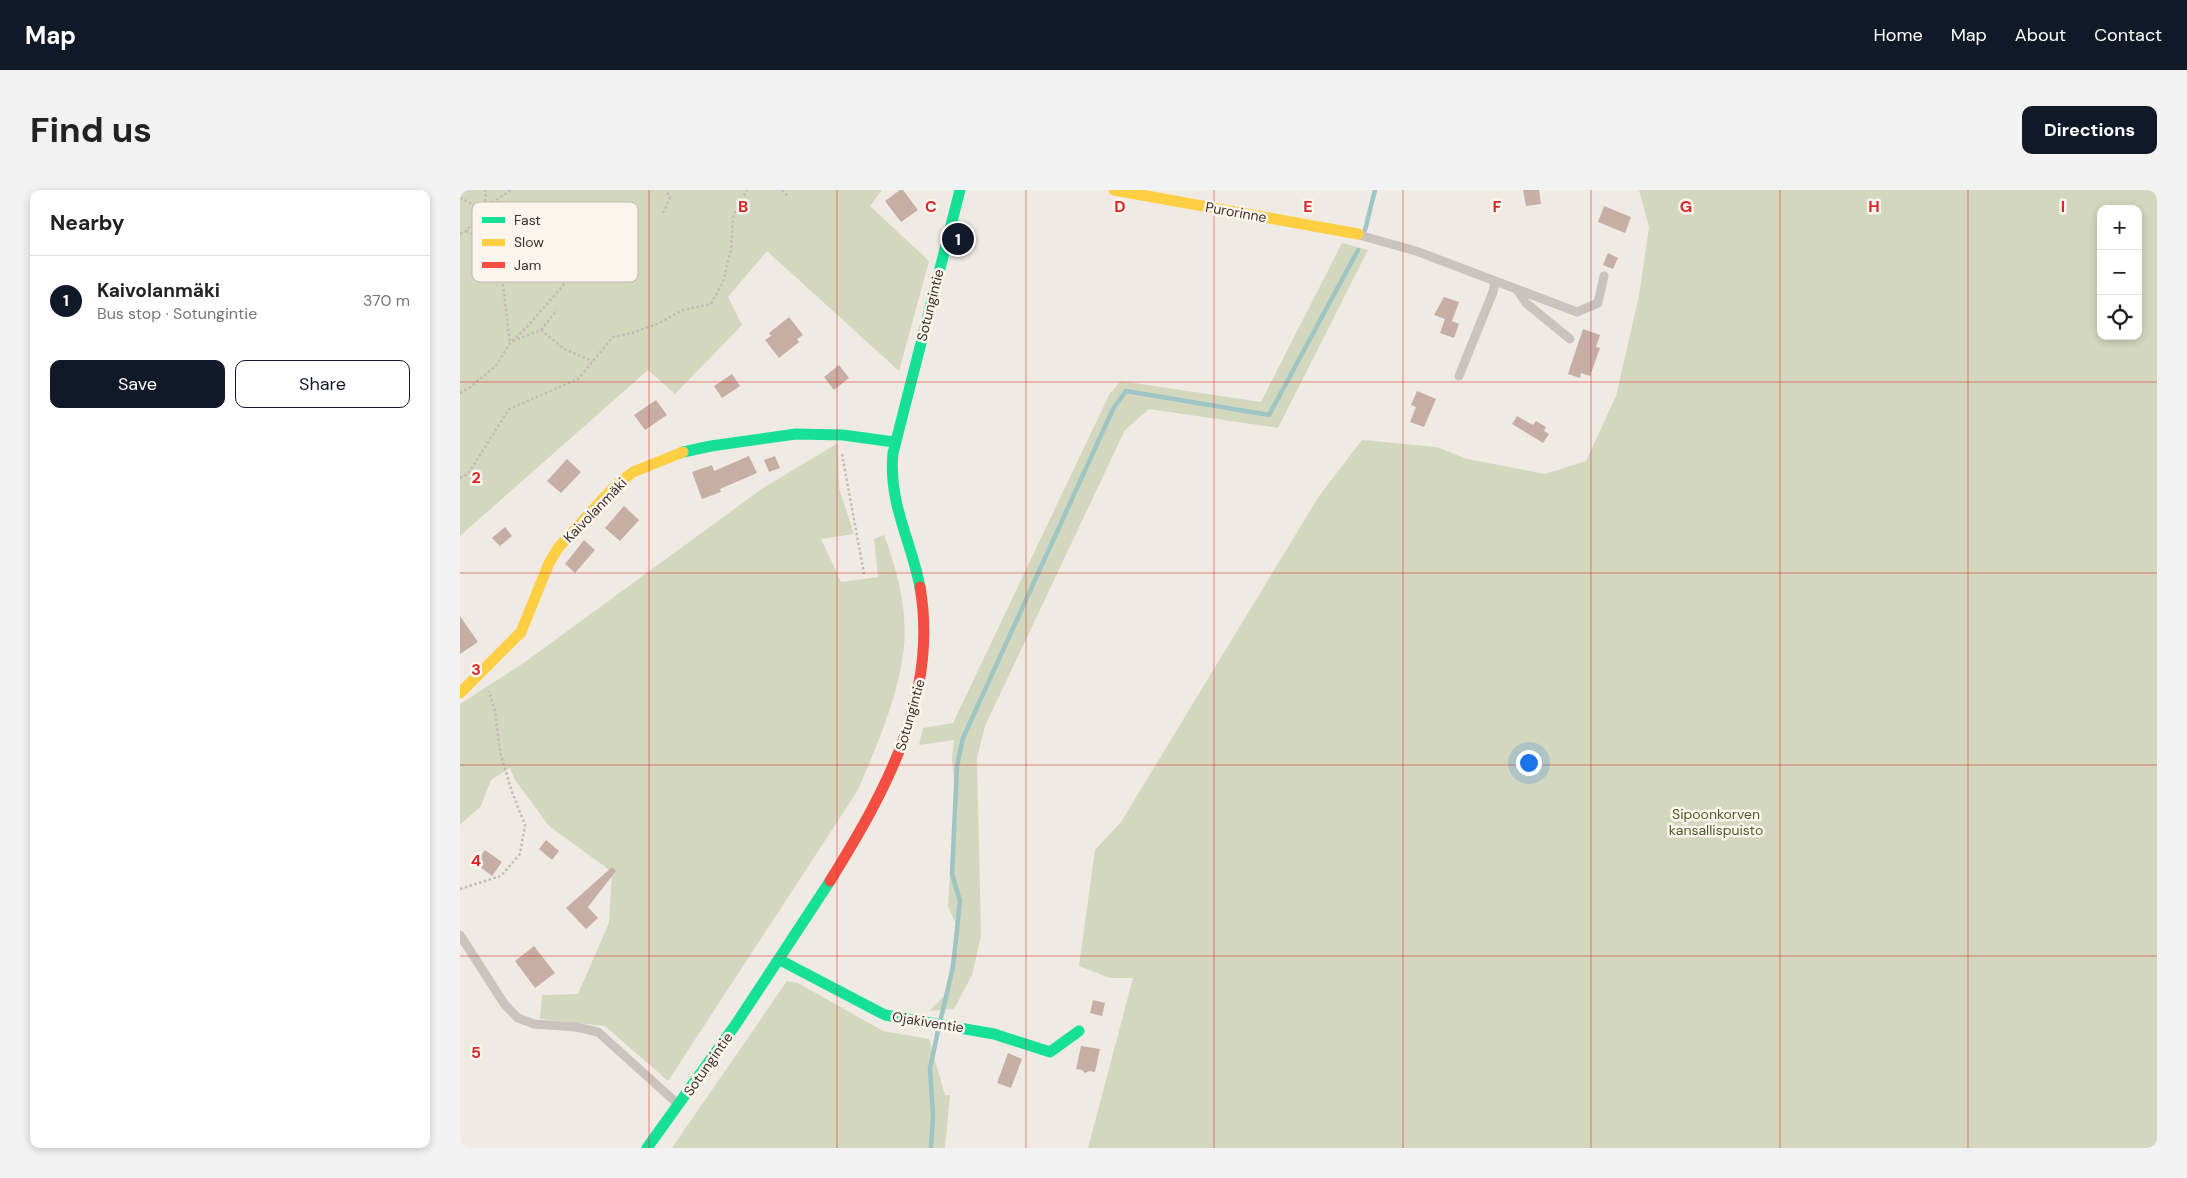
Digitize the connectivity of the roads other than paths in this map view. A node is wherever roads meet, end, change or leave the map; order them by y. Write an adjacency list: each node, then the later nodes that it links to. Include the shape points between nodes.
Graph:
1 (960, 190): 9 (street, Sotungintie)
2 (1114, 190): 3 (street, Purorinne)
3 (1358, 234): 5 (lane, via 1416,251)
4 (1604, 276): 6 (lane, via 1598,303 1577,312)
5 (1495, 282): 6 (lane); 8 (lane)
6 (1518, 291): 7 (lane, via 1526,303)
7 (1570, 339)
8 (1459, 376)
9 (894, 442): 10 (street, Kaivolanmäki, via 843,435 796,434 675,454 633,472 614,487 558,548 521,632); 12 (street, Sotungintie, via 892,486 924,614 920,683 907,732 892,769 849,850)
10 (460, 693)
11 (460, 935): 14 (lane, via 505,1005 518,1018 534,1024 598,1032)
12 (780, 960): 13 (street, Ojakiventie, via 885,1015 994,1034 1050,1052); 14 (street, Sotungintie)
13 (1079, 1031)
14 (679, 1105): 15 (street, Sotungintie)
15 (647, 1148)

